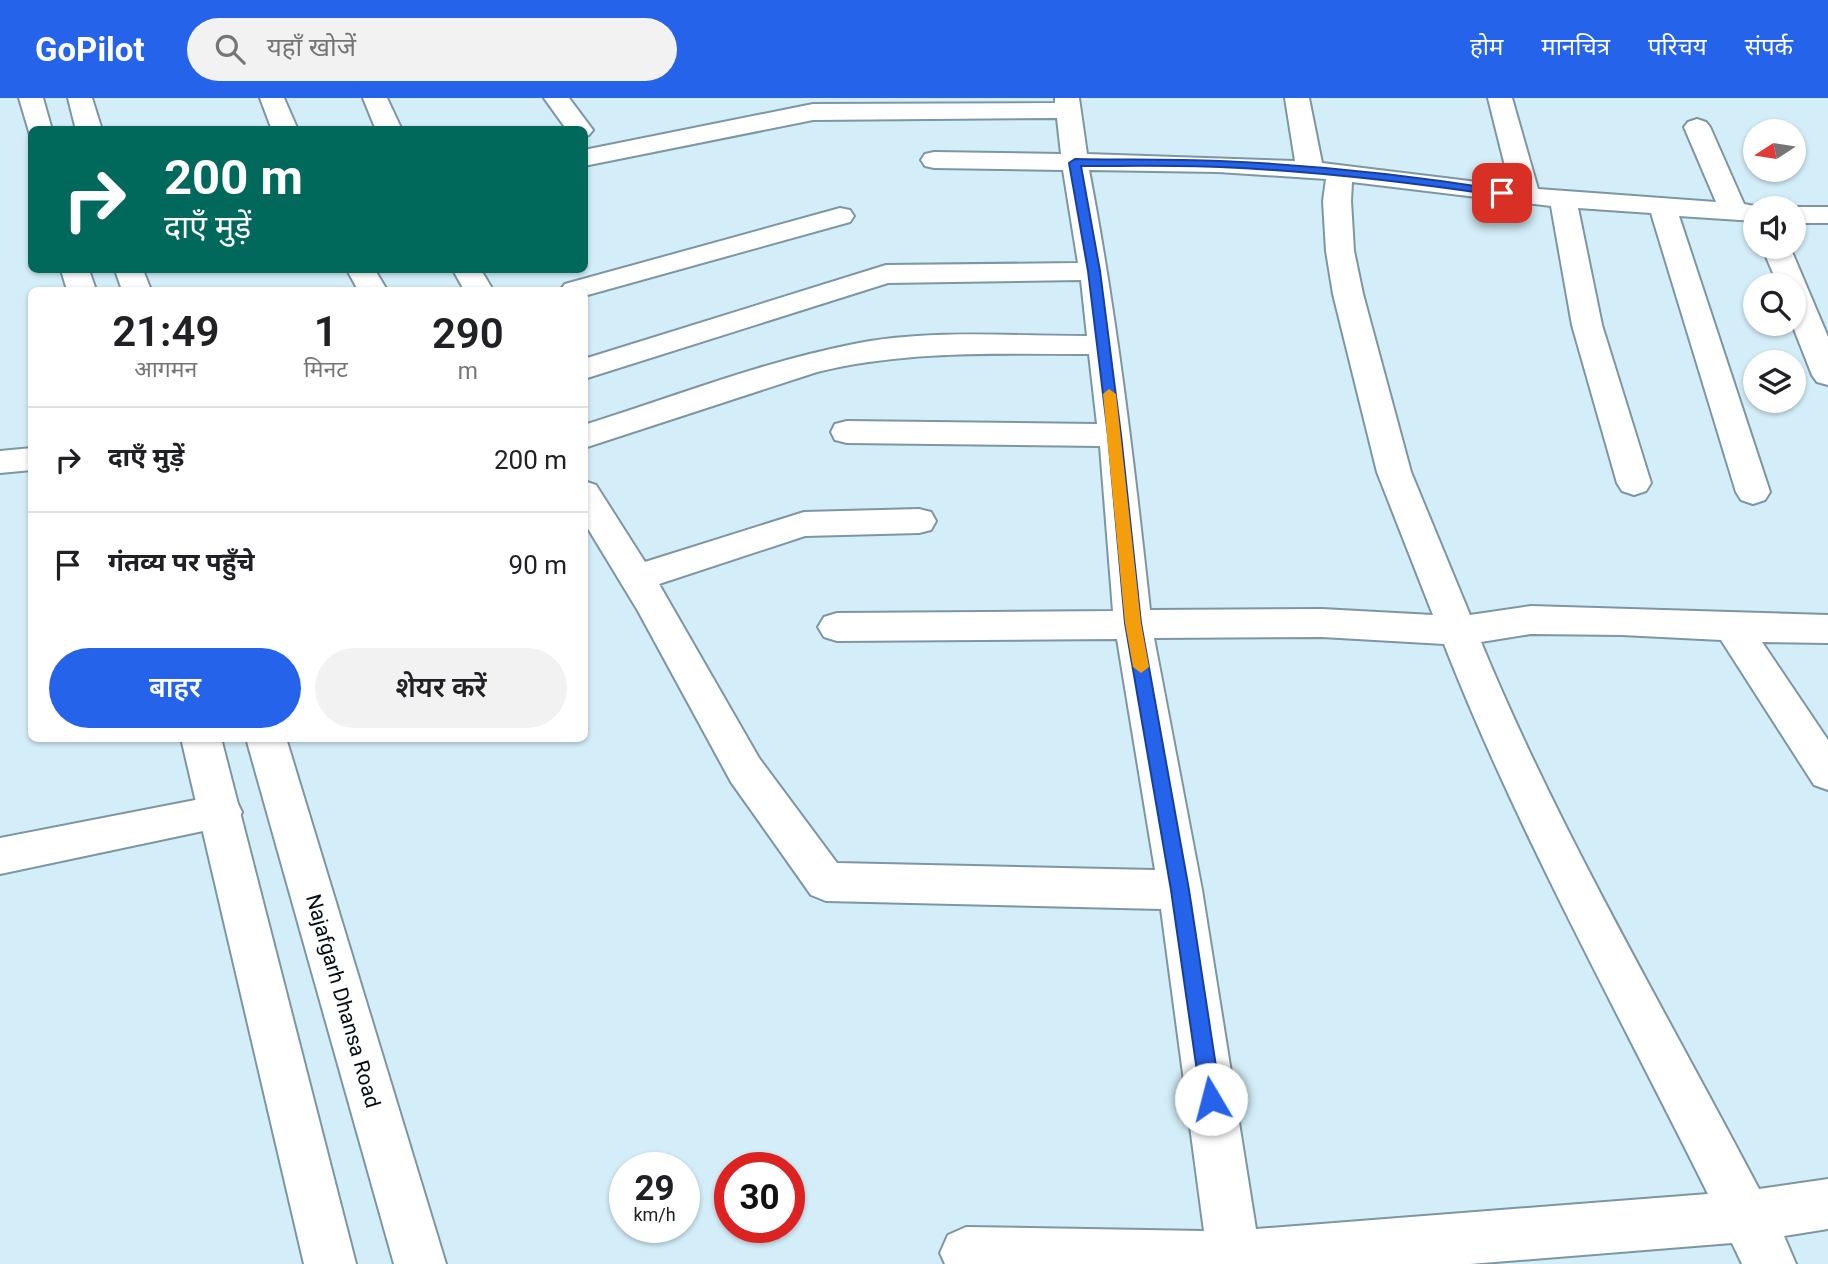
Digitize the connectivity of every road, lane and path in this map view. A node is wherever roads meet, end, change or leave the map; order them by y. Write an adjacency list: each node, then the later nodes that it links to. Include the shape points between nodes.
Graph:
1 (31, 98): 9 (street)
2 (80, 98): 10 (street)
3 (272, 98): 11 (street)
4 (375, 98): 12 (street)
5 (556, 98): 13 (street)
6 (1297, 98): 18 (street)
7 (1500, 98): 19 (street)
8 (1068, 104): 15 (street, via 813,112); 17 (street)
9 (38, 126)
10 (88, 126)
11 (283, 126)
12 (387, 126)
13 (577, 126)
14 (1698, 127): 22 (street)
15 (589, 150)
16 (934, 160): 17 (street)
17 (1075, 163): 18 (street, via 1218,164); 27 (street)
18 (1325, 172): 19 (street); 47 (street, via 1337,201 1348,294 1394,472)
19 (1527, 197): 20 (street)
20 (1563, 200): 21 (street); 38 (street, via 1587,325)
21 (1663, 208): 23 (street); 39 (street)
22 (1743, 210)
23 (1743, 212)
24 (839, 215): 28 (street)
25 (1806, 215): 26 (street)
26 (1828, 215)
27 (1094, 271): 30 (street); 31 (street, via 886,274)
28 (586, 287)
29 (1806, 321): 32 (street)
30 (1103, 345): 34 (street); 35 (street, via 926,345 856,353)
31 (588, 368)
32 (1828, 375)
33 (847, 432): 34 (street)
34 (1115, 435): 43 (street)
35 (588, 436)
36 (28, 459): 37 (street)
37 (0, 462)
38 (1634, 483)
39 (1753, 492)
40 (588, 500): 42 (street)
41 (919, 521): 42 (street, via 804,524)
42 (636, 578): 53 (street, via 744,770 826,881)
43 (1133, 623): 44 (street); 47 (street, via 1322,623); 53 (street)
44 (837, 627)
45 (1732, 628): 46 (street); 47 (street, via 1531,620); 50 (street)
46 (1828, 629)
47 (1459, 631): 55 (street, via 1597,932)
48 (202, 742): 51 (street)
49 (267, 742): 59 (street, Najafgarh Dhansa Road)
50 (1828, 773)
51 (221, 812): 52 (street); 58 (street)
52 (0, 856)
53 (1180, 890): 57 (street)
54 (1828, 1205): 55 (street)
55 (1748, 1216): 57 (street); 60 (street)
56 (966, 1253): 57 (street)
57 (1234, 1260)
58 (330, 1264)
59 (420, 1264)
60 (1770, 1264)

